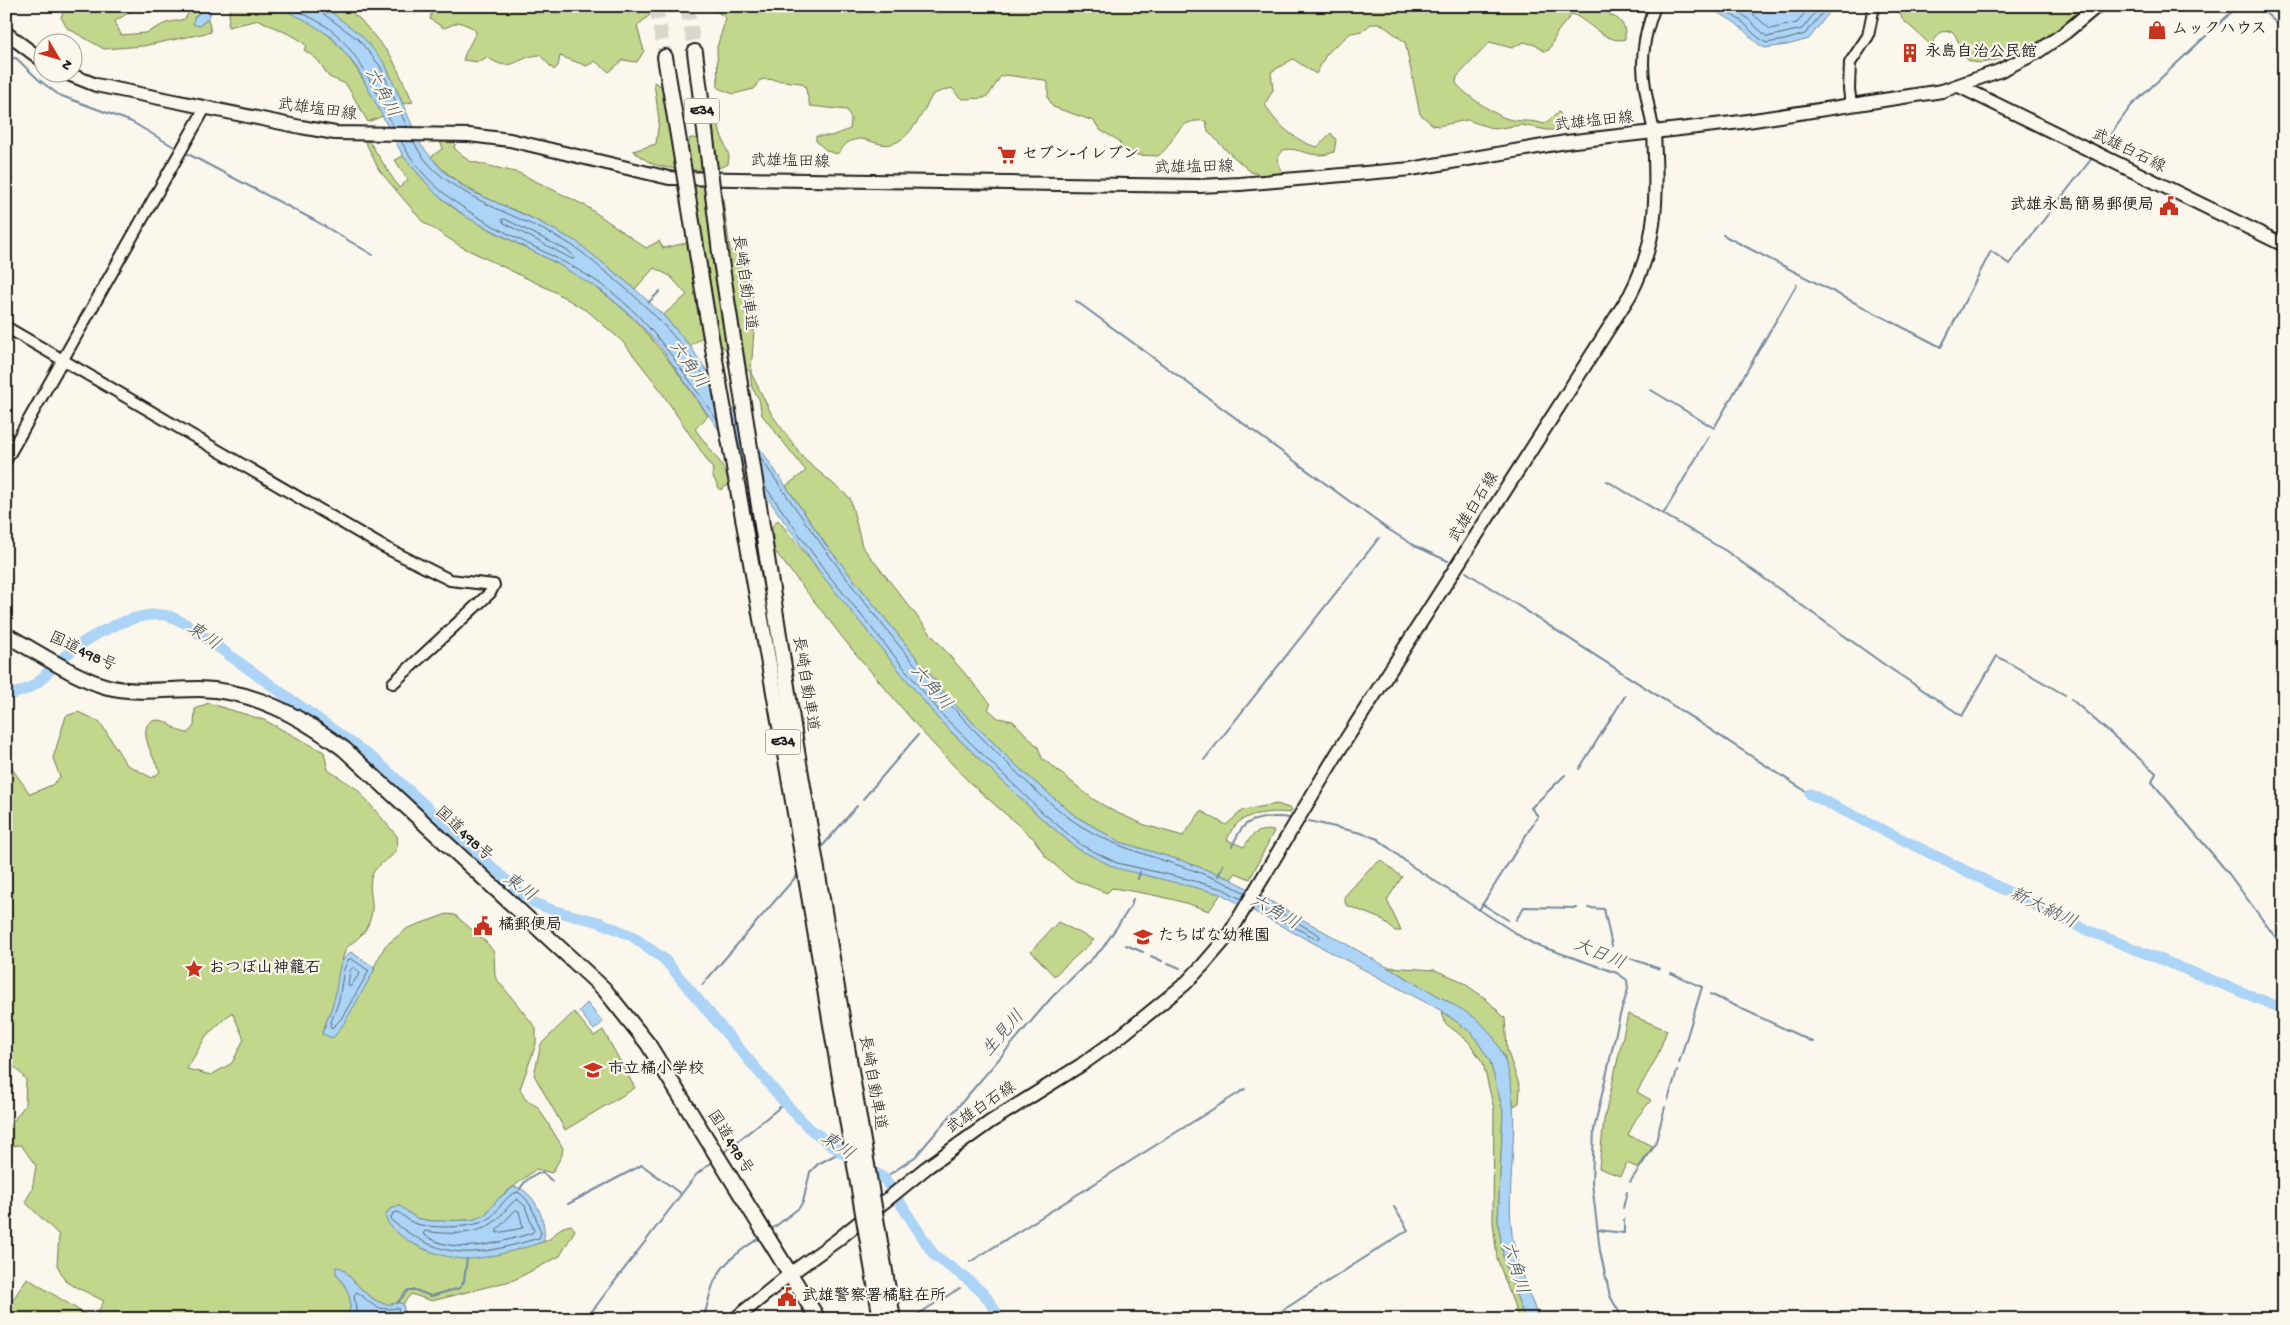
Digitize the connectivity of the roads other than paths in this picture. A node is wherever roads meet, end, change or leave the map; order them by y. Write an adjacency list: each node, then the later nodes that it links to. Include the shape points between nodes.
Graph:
1 (1655, 6): 12 (street, via 1643,50)
2 (1874, 6): 10 (street, via 1868,36 1850,63)
3 (2097, 6): 9 (main road, 武雄塩田線, via 2036,53)
4 (6, 33): 5 (main road)
5 (32, 52)
6 (695, 52): 23 (highway, 長崎自動車道 / E34, bridge, via 721,261 794,732)
7 (665, 57): 22 (highway, 長崎自動車道 / E34, bridge)
8 (82, 79): 11 (main road, 武雄塩田線)
9 (1959, 86): 10 (main road, 武雄塩田線); 13 (main road, 武雄白石線)
10 (1852, 105): 12 (main road, 武雄塩田線)
11 (205, 108): 12 (main road, 武雄塩田線, via 335,132 469,135 510,140 669,178 1199,186 1411,169 1566,142); 15 (street)
12 (1654, 133): 19 (main road, 武雄白石線, via 1657,191 1653,232 1635,285 1338,752 1228,936 1185,984 1116,1040 990,1122)
13 (2284, 245)
14 (6, 326): 15 (street)
15 (64, 358): 16 (street); 18 (street, via 382,546 450,580 494,585)
16 (6, 460)
17 (6, 635): 19 (highway, 国道498号, via 65,668 106,686 134,691 199,689 240,694 284,710 344,749 597,982 625,1013 648,1044)
18 (393, 684)
19 (790, 1274): 20 (main road, 武雄白石線); 21 (highway, 国道498号)
20 (734, 1319)
21 (818, 1319)
22 (881, 1319)
23 (892, 1319)

